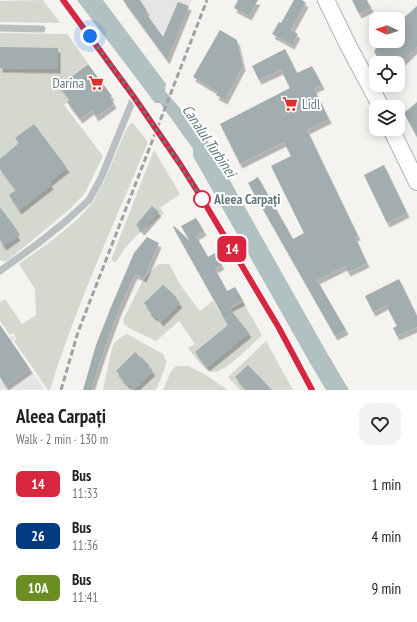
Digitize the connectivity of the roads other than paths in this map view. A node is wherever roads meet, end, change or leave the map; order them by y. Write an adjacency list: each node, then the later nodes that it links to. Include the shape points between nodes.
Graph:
1 (63, 0): 5 (street)
2 (326, 0): 6 (main road)
3 (0, 28): 4 (street)
4 (42, 29)
5 (134, 97): 9 (street, via 101,178 89,200 66,221); 10 (street, via 201,197 279,328)
6 (377, 100)
7 (394, 136): 8 (main road)
8 (417, 182)
9 (0, 271)
10 (312, 390)

